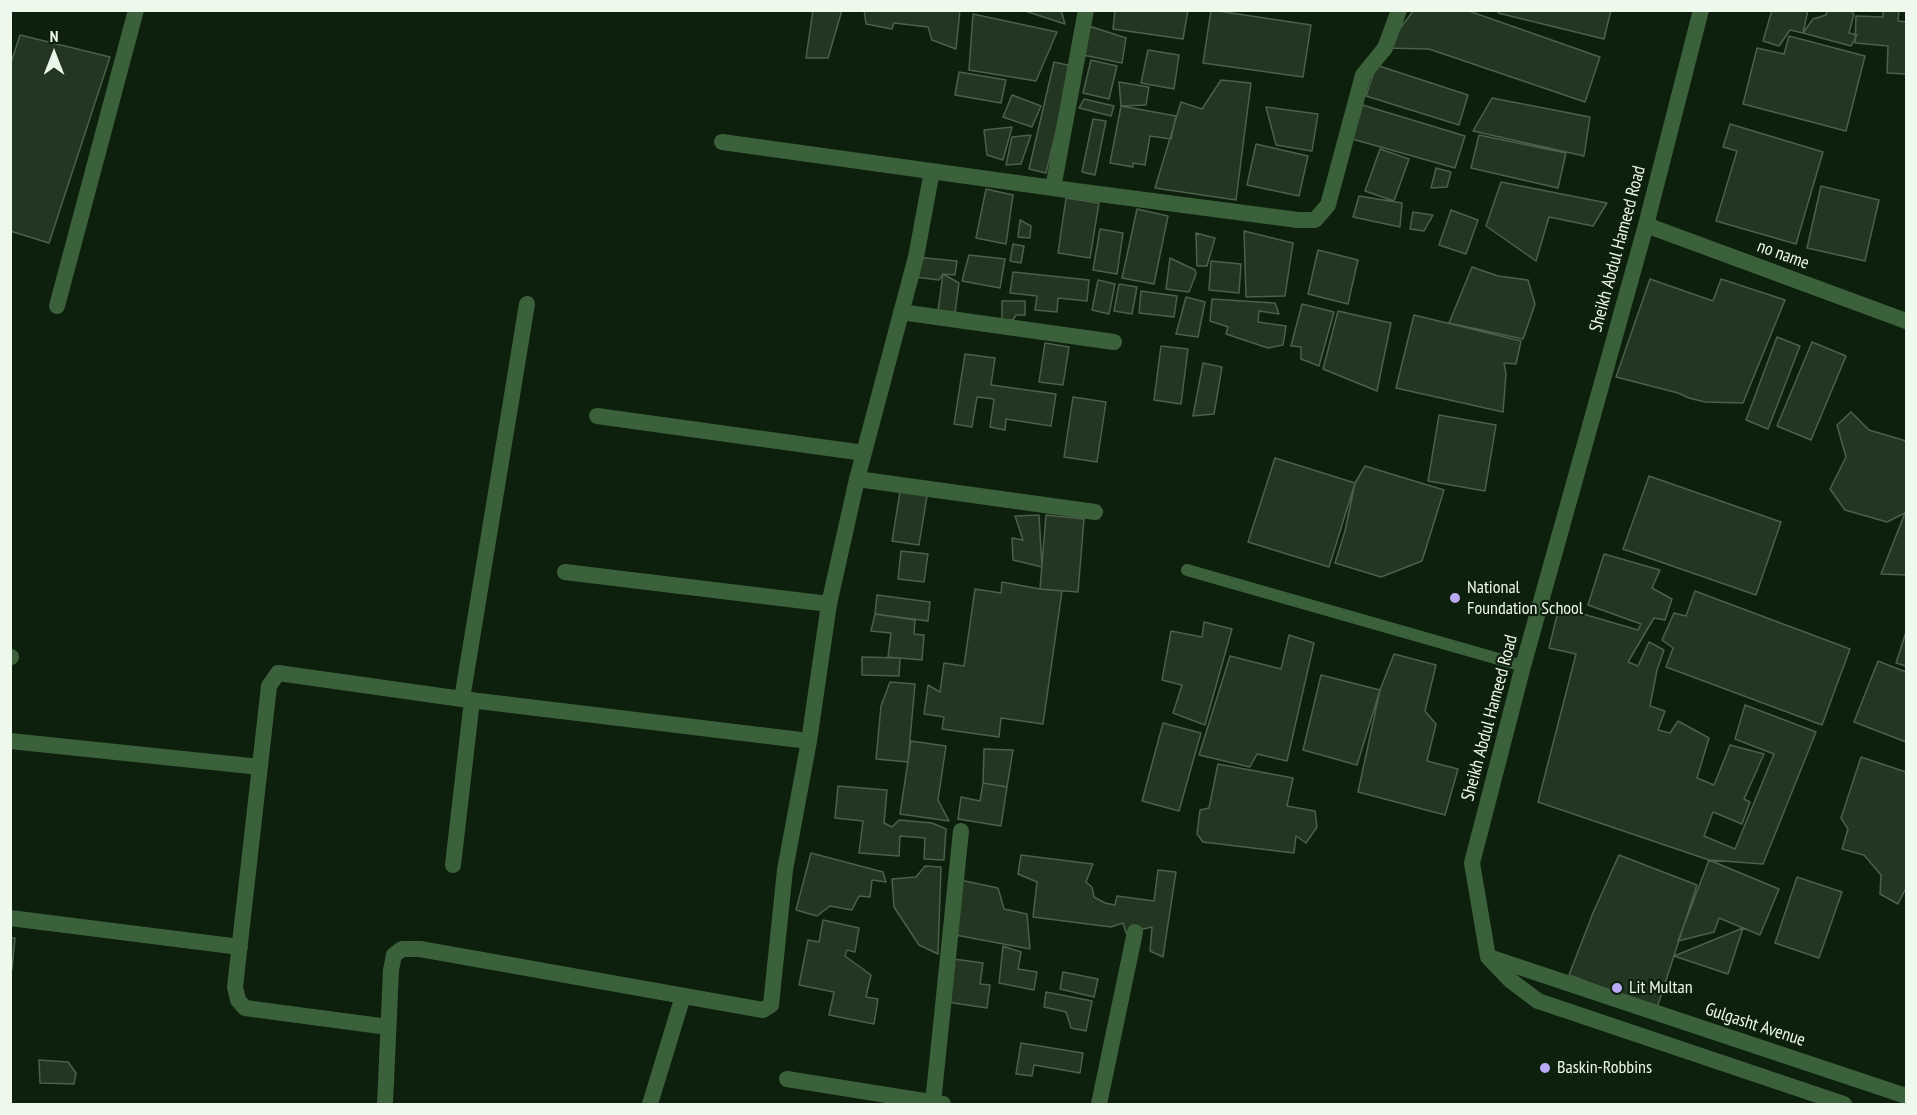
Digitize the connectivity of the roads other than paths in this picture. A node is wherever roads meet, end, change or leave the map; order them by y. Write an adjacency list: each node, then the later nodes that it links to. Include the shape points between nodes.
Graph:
1 (136, 10): 10 (street)
2 (1086, 10): 7 (street)
3 (1399, 10): 7 (street, via 1385,48 1363,75 1328,205 1316,220)
4 (1701, 10): 8 (street, Sheikh Abdul Hameed Road)
5 (722, 142): 6 (street)
6 (932, 171): 7 (street); 11 (street)
7 (1053, 188)
8 (1646, 225): 12 (street, no name); 21 (street, Sheikh Abdul Hameed Road)
9 (527, 304): 22 (street)
10 (57, 306)
11 (901, 312): 13 (street); 15 (street)
12 (1906, 321)
13 (1114, 342)
14 (597, 416): 15 (street)
15 (864, 453): 16 (street)
16 (857, 479): 17 (street); 20 (street)
17 (1095, 512)
18 (1187, 570): 21 (lane)
19 (565, 572): 20 (street)
20 (829, 604): 24 (street)
21 (1523, 666): 31 (street, Sheikh Abdul Hameed Road, via 1472,862)
22 (467, 699): 24 (street); 25 (street, via 278,674 269,686); 27 (street)
23 (10, 741): 25 (street)
24 (809, 741): 32 (street, via 785,870 771,1005 763,1010)
25 (260, 767): 30 (street)
26 (961, 831): 39 (street)
27 (453, 865)
28 (10, 918): 30 (street)
29 (1135, 932): 40 (street)
30 (240, 947): 33 (street, via 235,987 245,1008)
31 (1488, 957): 35 (street, Gulgasht Avenue); 41 (street, via 1538,1001)
32 (683, 996): 33 (street, via 402,949 394,955 391,970); 38 (street)
33 (388, 1027): 37 (street)
34 (787, 1079): 36 (street)
35 (1906, 1096)
36 (907, 1102): 39 (street)
37 (385, 1104)
38 (650, 1104)
39 (938, 1104)
40 (1099, 1104)
41 (1844, 1104)

